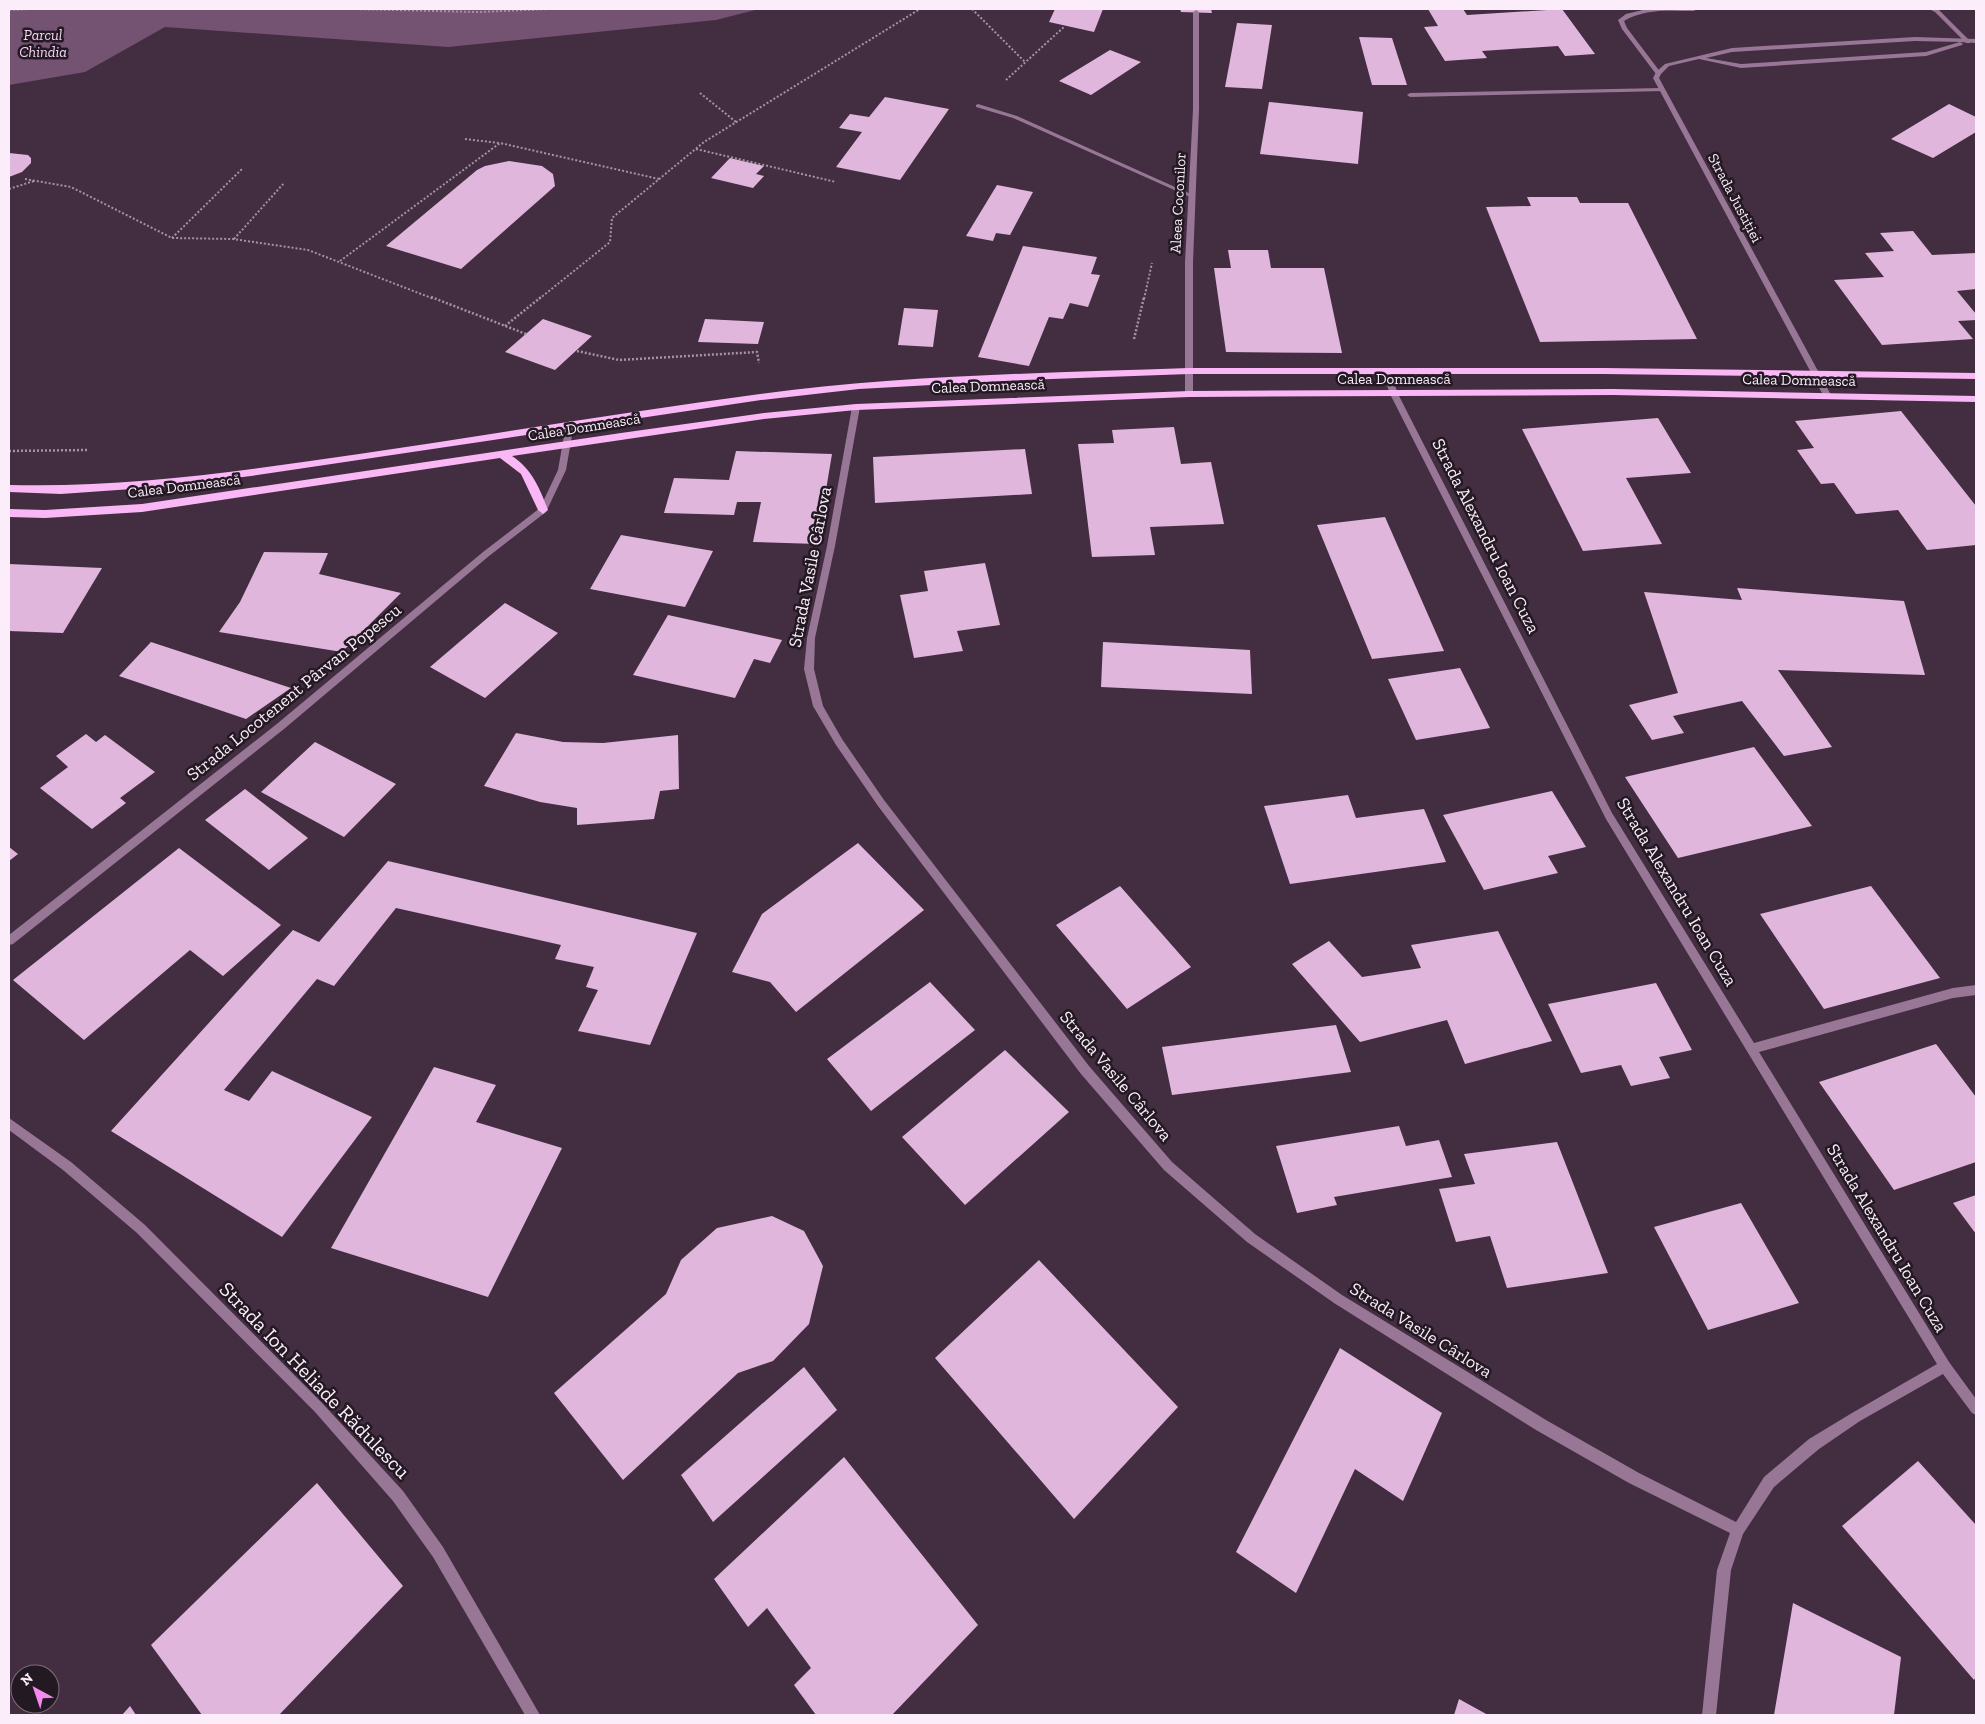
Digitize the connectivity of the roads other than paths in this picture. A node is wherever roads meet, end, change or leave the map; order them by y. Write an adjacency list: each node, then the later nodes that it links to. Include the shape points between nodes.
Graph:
1 (1694, 9): 7 (street, via 1641,11 1621,20)
2 (1932, 9): 5 (street)
3 (1196, 12): 11 (street, Aleea Coconilor)
4 (1976, 41): 5 (street)
5 (1968, 42): 6 (street, via 1915,39 1732,50); 6 (street, via 1926,54 1741,66)
6 (1697, 59): 7 (street, via 1667,65)
7 (1658, 73): 8 (street, Strada Justiției, via 1656,78)
8 (1662, 90): 9 (street); 14 (street, Strada Justiției)
9 (1410, 95)
10 (978, 106): 11 (street, via 1015,118)
11 (1192, 196): 12 (street, Aleea Coconilor)
12 (1189, 371): 13 (main road, Calea Domnească); 16 (street, Aleea Coconilor); 21 (main road, Calea Domnească, via 869,385)
13 (1386, 371): 14 (main road, Calea Domnească); 17 (street, Strada Alexandru Ioan Cuza)
14 (1814, 372): 15 (main road, Calea Domnească); 18 (street, Strada Justiției)
15 (1976, 376)
16 (1189, 394): 17 (main road, Calea Domnească); 20 (main road, Calea Domnească)
17 (1394, 394): 18 (main road, Calea Domnească, via 1613,392); 29 (street, Strada Alexandru Ioan Cuza, via 1609,816)
18 (1827, 395): 19 (main road, Calea Domnească)
19 (1976, 399)
20 (856, 407): 22 (main road, Calea Domnească, via 764,416); 33 (street, Strada Vasile Cârlova, via 833,537 810,638 809,669 818,706 881,803 1085,1070 1168,1166 1251,1238 1338,1299 1541,1425 1634,1478)
21 (570, 424): 22 (street, Strada Locotenent Pârvan Popescu); 24 (main road, Calea Domnească, via 160,484 71,490)
22 (567, 445): 23 (main road, Calea Domnească); 25 (street, Strada Locotenent Pârvan Popescu, via 562,470)
23 (503, 455): 25 (main road, via 515,461 529,476); 26 (main road, Calea Domnească, via 142,508)
24 (9, 489)
25 (543, 510): 27 (street, Strada Locotenent Pârvan Popescu, via 280,726)
26 (9, 513)
27 (9, 941)
28 (1976, 990): 29 (street, via 1953,993)
29 (1752, 1050): 31 (street, Strada Alexandru Ioan Cuza)
30 (9, 1123): 34 (street, Strada Ion Heliade Rădulescu, via 141,1228 319,1408 398,1496 438,1552)
31 (1945, 1366): 32 (street, Strada Alexandru Ioan Cuza); 33 (street, via 1814,1444 1768,1482)
32 (1976, 1409)
33 (1738, 1530): 35 (street, via 1724,1570)
34 (534, 1715)
35 (1710, 1715)

